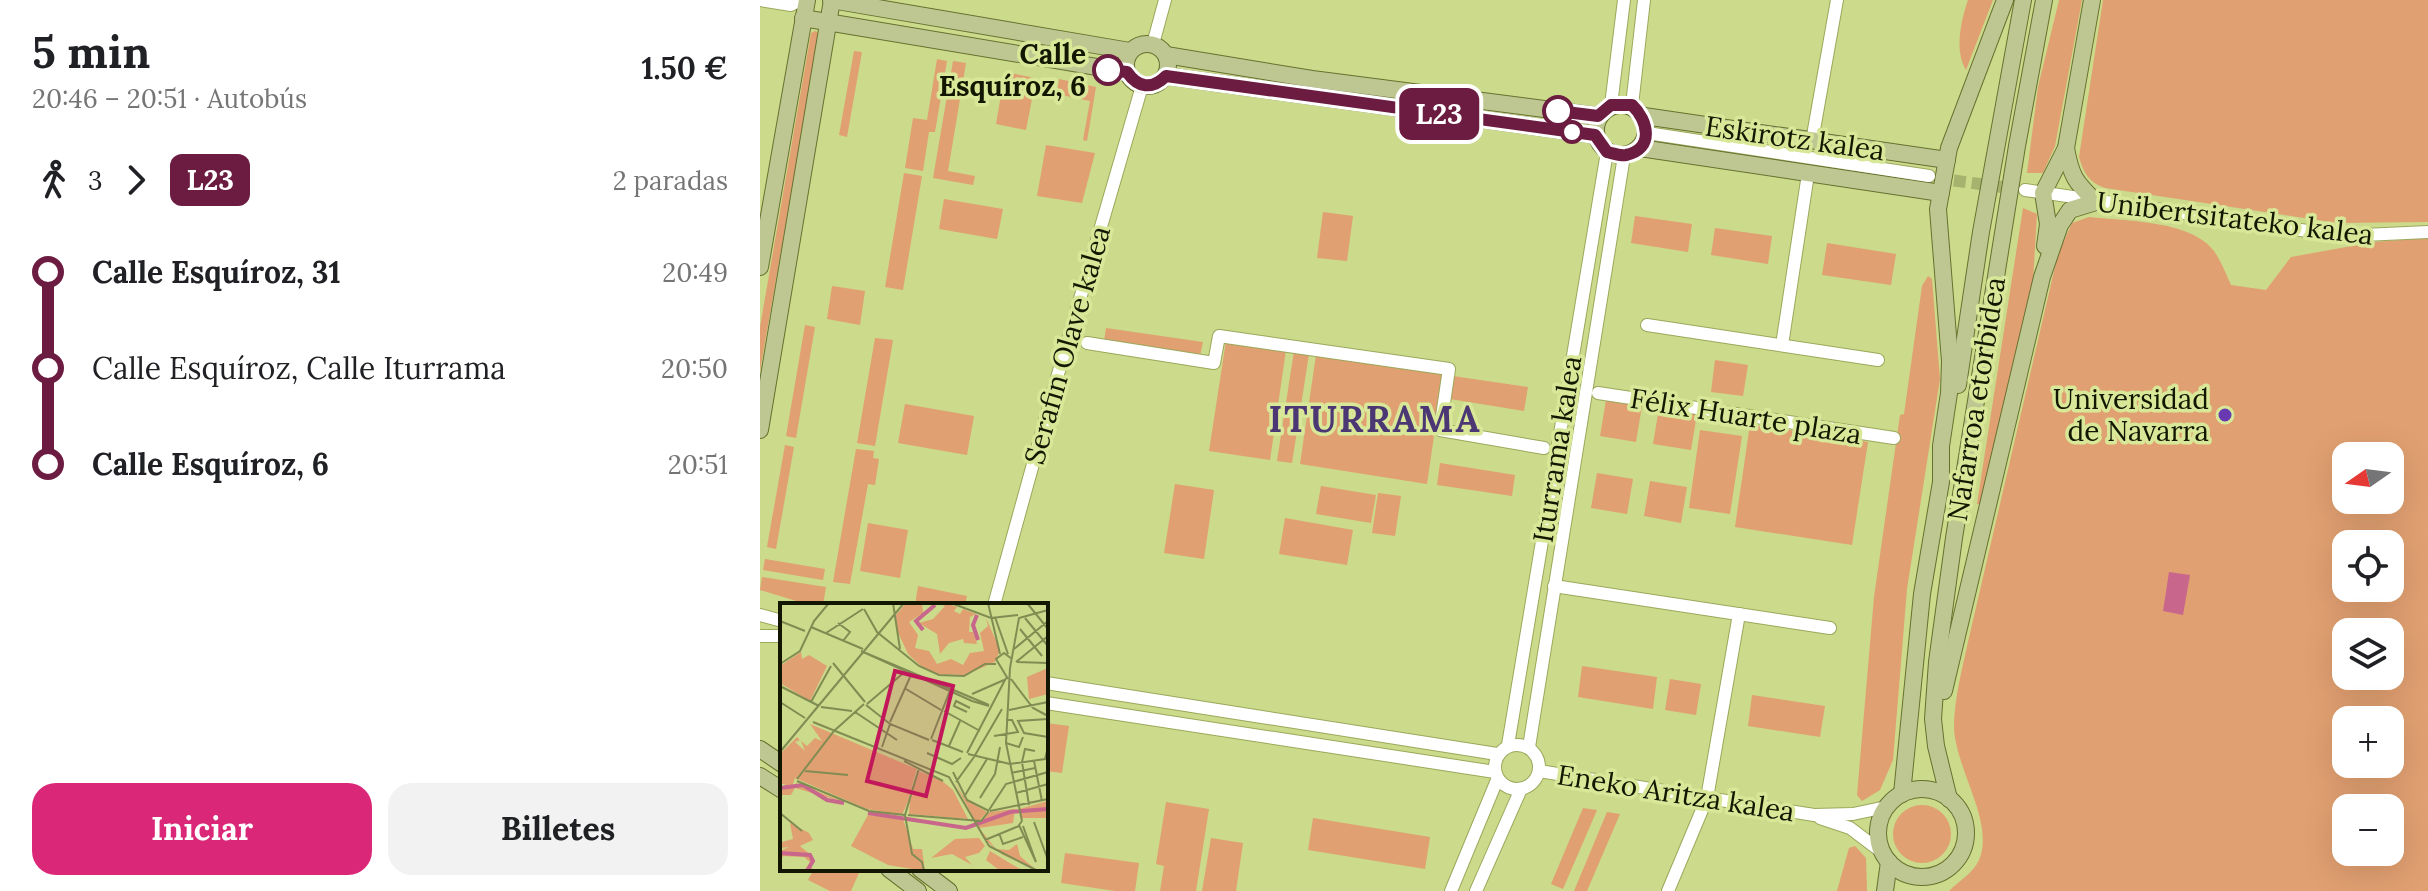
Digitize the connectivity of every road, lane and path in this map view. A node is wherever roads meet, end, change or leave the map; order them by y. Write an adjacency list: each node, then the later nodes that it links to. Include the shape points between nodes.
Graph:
1 (760, 0): 11 (street)
2 (832, 0): 13 (main road); 15 (main road)
3 (1165, 0): 14 (street)
4 (1624, 0): 19 (street)
5 (1644, 0): 20 (street)
6 (1837, 0): 22 (street)
7 (2005, 0): 26 (main road, Nafarroa etorbidea)
8 (2023, 0): 44 (main road, Nafarroa etorbidea)
9 (2044, 0): 57 (main road, Nafarroa etorbidea, via 1937,662 1933,719)
10 (2092, 0): 23 (main road)
11 (800, 2): 12 (main road)
12 (803, 18): 13 (main road); 34 (main road)
13 (828, 23): 16 (main road); 41 (main road)
14 (1160, 49): 15 (main road, via 1141,44); 17 (main road, via 1169,66); 19 (main road, via 1325,81)
15 (1130, 51): 16 (main road)
16 (1127, 72): 18 (main road)
17 (1166, 76): 18 (main road); 21 (main road)
18 (1142, 86): 46 (street, Serafin Olave kalea)
19 (1604, 111): 20 (main road); 21 (main road)
20 (1641, 126): 22 (main road, Eskirotz kalea); 25 (main road); 27 (main road, Eskirotz kalea); 28 (street, Eskirotz kalea)
21 (1595, 135): 24 (main road)
22 (1812, 141): 26 (main road, Eskirotz kalea)
23 (2066, 148): 31 (main road); 32 (main road, via 2070,173)
24 (1607, 152): 25 (main road); 55 (street, Iturrama kalea)
25 (1624, 156): 45 (street, Iturrama kalea)
26 (1947, 160): 30 (main road, Nafarroa etorbidea)
27 (1808, 174): 30 (main road, Eskirotz kalea); 38 (street)
28 (1929, 176)
29 (2025, 190): 31 (street)
30 (1941, 193): 44 (main road, Nafarroa etorbidea, via 1950,361)
31 (2043, 193): 32 (street, Unibertsitateko kalea); 35 (main road, via 2048,224)
32 (2096, 202): 33 (street, Unibertsitateko kalea, via 2342,236); 35 (main road, via 2070,210)
33 (2428, 232)
34 (760, 267)
35 (2042, 277): 57 (main road, via 1946,680)
36 (1647, 325): 38 (street)
37 (1087, 343): 43 (street, via 1214,363 1219,336 1449,369 1440,430)
38 (1782, 345): 39 (street)
39 (1878, 360)
40 (1598, 393): 42 (street, Félix Huarte plaza)
41 (760, 430)
42 (1894, 438)
43 (1544, 448)
44 (1942, 470): 63 (main road, Nafarroa etorbidea, via 1922,594)
45 (1554, 586): 47 (street); 53 (street, Iturrama kalea)
46 (995, 603)
47 (1739, 614): 50 (street); 64 (street)
48 (760, 615): 49 (street)
49 (780, 620)
50 (1830, 628)
51 (1048, 683): 55 (street)
52 (1048, 703): 60 (street)
53 (1529, 747): 55 (street, via 1519,744); 58 (street)
54 (760, 749): 56 (main road)
55 (1503, 750): 60 (street)
56 (780, 763)
57 (1942, 769): 65 (main road, Nafarroa etorbidea)
58 (1539, 771): 62 (street); 64 (street, Eneko Aritza kalea)
59 (760, 776): 61 (main road)
60 (1496, 776): 62 (street, via 1507,788); 74 (street)
61 (780, 789)
62 (1521, 789): 75 (street)
63 (1902, 794): 65 (main road, via 1926,789); 66 (main road)
64 (1707, 798): 67 (street, Eneko Aritza kalea); 76 (street)
65 (1949, 799): 71 (main road, via 1964,821 1966,835 1957,860)
66 (1886, 807): 67 (street, Eneko Aritza kalea); 68 (main road, via 1878,830)
67 (1814, 815): 68 (street, Eneko Aritza kalea, via 1850,828)
68 (1886, 857): 71 (main road, via 1909,875); 77 (main road)
69 (923, 871): 73 (main road)
70 (908, 875): 72 (main road)
71 (1934, 875): 78 (main road)
72 (918, 891)
73 (949, 891)
74 (1451, 891)
75 (1476, 891)
76 (1668, 891)
77 (1885, 891)
78 (1924, 891)

